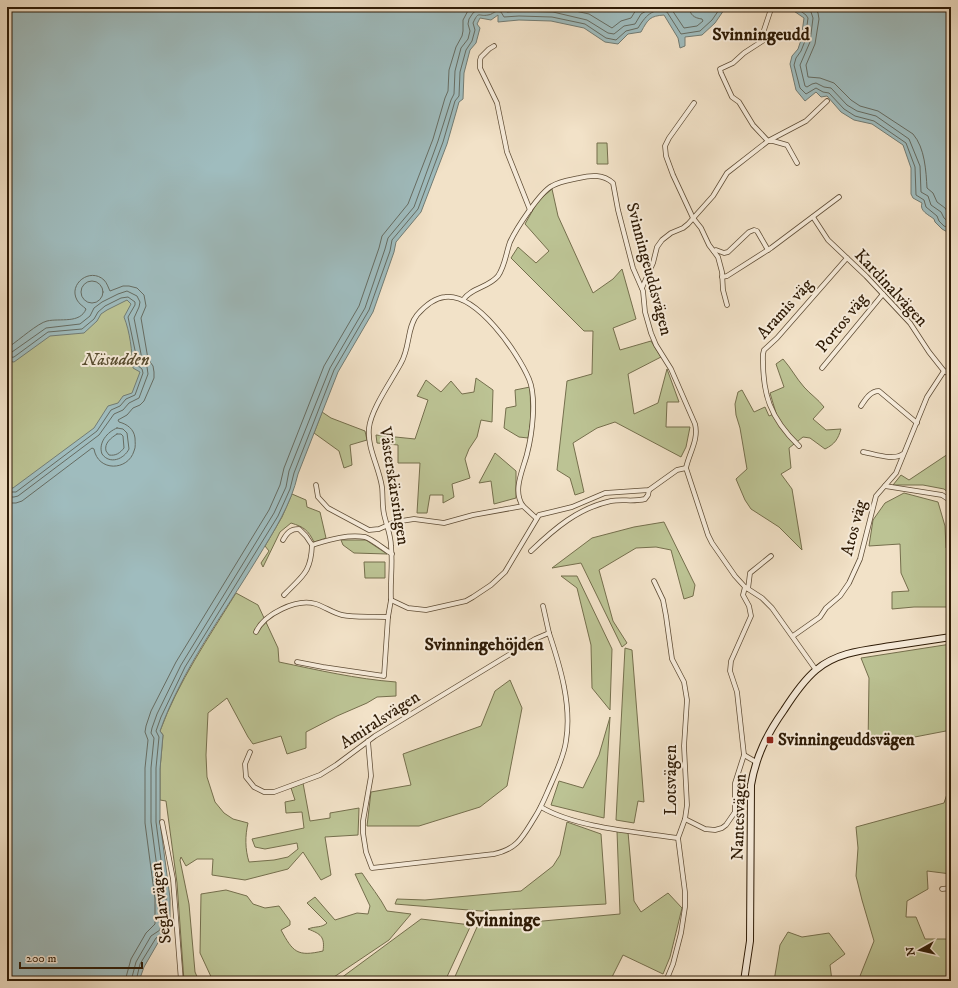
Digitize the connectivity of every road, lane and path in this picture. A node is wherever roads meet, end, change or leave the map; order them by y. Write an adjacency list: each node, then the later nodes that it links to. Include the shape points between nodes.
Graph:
1 (770, 12): 6 (street, via 764,30 764,40 733,64 720,69 732,96 740,102 753,125)
2 (494, 46): 10 (street, via 481,57 480,68 497,103 507,152)
3 (827, 101): 5 (street, via 806,121)
4 (694, 103): 12 (street, via 665,146 668,163)
5 (781, 135): 6 (street); 7 (street)
6 (768, 141): 7 (street); 12 (street, via 728,173)
7 (782, 143): 8 (street, via 789,147)
8 (797, 163)
9 (839, 197): 11 (street)
10 (530, 210): 17 (street, Svinningeuddsvägen, via 554,184 582,177 608,178 613,183 633,268); 19 (street, Svinningeuddsvägen, via 511,240 497,277 489,284 470,292)
11 (813, 217): 13 (street); 15 (street, Kardinalvägen, via 828,240)
12 (693, 218): 14 (street); 17 (street, via 688,224 665,236)
13 (768, 250): 14 (street, via 754,230 728,252); 16 (street)
14 (714, 251): 16 (street)
15 (847, 258): 18 (street, Kardinalvägen); 26 (street, Aramis väg, via 764,350 763,379 769,404 785,433)
16 (722, 277): 20 (street)
17 (642, 288): 29 (street, Svinningeuddsvägen, via 651,333 671,369 695,424 695,444)
18 (883, 294): 21 (street, Portos väg); 22 (street, Kardinalvägen, via 910,323)
19 (463, 300): 33 (street, Västerskärsringen, via 500,332 519,359 531,384 532,428 519,479); 36 (street, Västerskärsringen, via 452,297 438,298 416,316 405,356 370,420 369,437 381,485)
20 (727, 305)
21 (822, 368)
22 (944, 371): 23 (street, Kardinalvägen); 25 (street, Atos väg, via 927,397)
23 (951, 375)
24 (861, 406): 25 (street, via 872,393 879,391)
25 (917, 424): 28 (street, Atos väg)
26 (799, 446)
27 (863, 452): 28 (street, via 893,457)
28 (904, 454): 31 (street, Atos väg, via 896,473)
29 (686, 468): 32 (street, via 677,470); 43 (street, via 708,535 735,576)
30 (316, 485): 36 (street, via 318,497 328,508 369,530)
31 (885, 486): 34 (street, via 936,493 948,499); 50 (street, Atos väg, via 876,496 860,559 849,583 820,617)
32 (649, 490): 35 (street, via 605,493 572,507 541,514); 39 (street, via 645,500 612,501 571,517)
33 (523, 506): 35 (street); 36 (street, via 444,523 414,519 395,522)
34 (951, 506)
35 (536, 518): 45 (street, via 505,572 469,599 426,610 408,608)
36 (387, 527): 40 (street, Västerskärsringen)
37 (283, 540): 38 (street, via 292,529 299,529)
38 (312, 546): 40 (street, via 336,538 366,537); 44 (street, via 312,560 306,573)
39 (531, 551)
40 (392, 554): 45 (street, Västerskärsringen)
41 (771, 556): 43 (street, via 750,573)
42 (654, 581): 59 (street, Lotsvägen, via 663,600 672,659 682,677 686,692)
43 (747, 588): 50 (street, via 767,602); 56 (street, via 743,595 751,616 731,661 730,671 737,692)
44 (284, 595)
45 (391, 600): 47 (street, Västerskärsringen)
46 (543, 606): 49 (street)
47 (388, 617): 48 (street, via 342,615 315,604 296,605 273,614); 52 (street, Västerskärsringen, via 384,676)
48 (256, 632)
49 (549, 633): 54 (street, Amiralsvägen, via 535,639); 58 (street, via 563,686 567,729 561,759)
50 (793, 636): 53 (street)
51 (951, 637): 53 (street, Nantesvägen, via 850,652 832,659)
52 (297, 662)
53 (816, 670): 57 (street, Nantesvägen, via 798,689 775,723)
54 (368, 742): 55 (street, Amiralsvägen, via 320,775 271,793 254,787 246,778 244,768); 58 (street, via 371,776 362,826 366,852 372,868 505,852 518,842)
55 (250, 752)
56 (744, 755): 57 (street); 59 (street, via 735,783 735,812 726,825 719,830 708,830)
57 (756, 762): 66 (street, Nantesvägen, via 751,785 750,941)
58 (541, 807): 61 (street, via 579,822)
59 (685, 819): 61 (street, Lotsvägen)
60 (162, 822): 64 (street, Seglarvägen, via 173,879)
61 (678, 838): 65 (street, Lotsvägen, via 685,907 681,933)
62 (951, 888): 63 (street)
63 (942, 889)
64 (181, 981)
65 (666, 981)
66 (744, 981)

